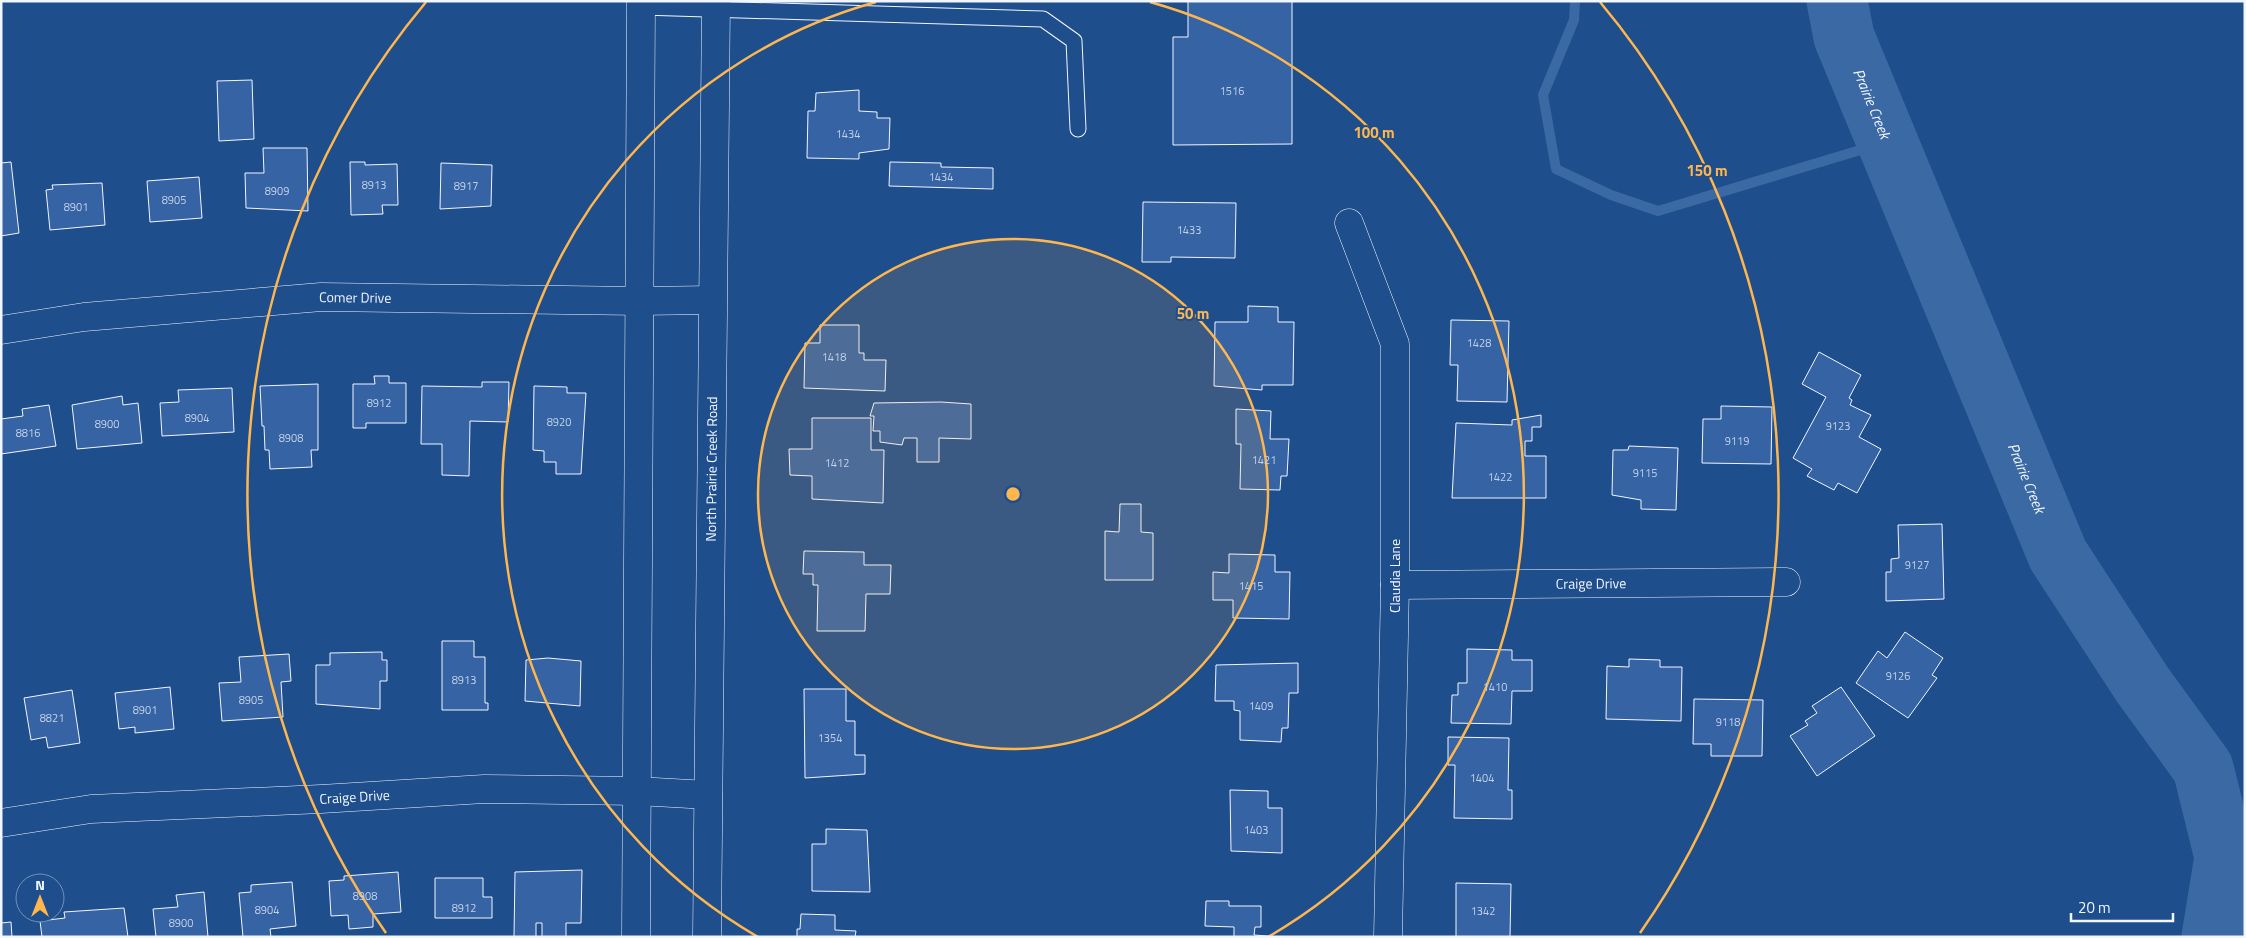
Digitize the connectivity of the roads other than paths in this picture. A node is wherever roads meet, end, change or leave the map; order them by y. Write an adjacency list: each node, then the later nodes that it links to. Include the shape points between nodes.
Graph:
1 (641, 4): 2 (lane); 6 (street)
2 (716, 6): 3 (lane, via 1043,19 1074,41); 5 (street, North Prairie Creek Road)
3 (1078, 129)
4 (1349, 223): 9 (street, Claudia Lane, via 1395,344)
5 (712, 300): 6 (street, Comer Drive); 11 (street, North Prairie Creek Road)
6 (639, 302): 7 (street, Comer Drive, via 321,297 84,317); 10 (street)
7 (1, 330)
8 (1786, 582): 9 (street, Craige Drive)
9 (1395, 585): 15 (street, Claudia Lane)
10 (637, 791): 11 (street, Craige Drive); 12 (street, Craige Drive, via 484,789 91,809); 13 (street)
11 (708, 795): 14 (street, North Prairie Creek Road)
12 (1, 823)
13 (636, 937)
14 (707, 937)
15 (1388, 937)

